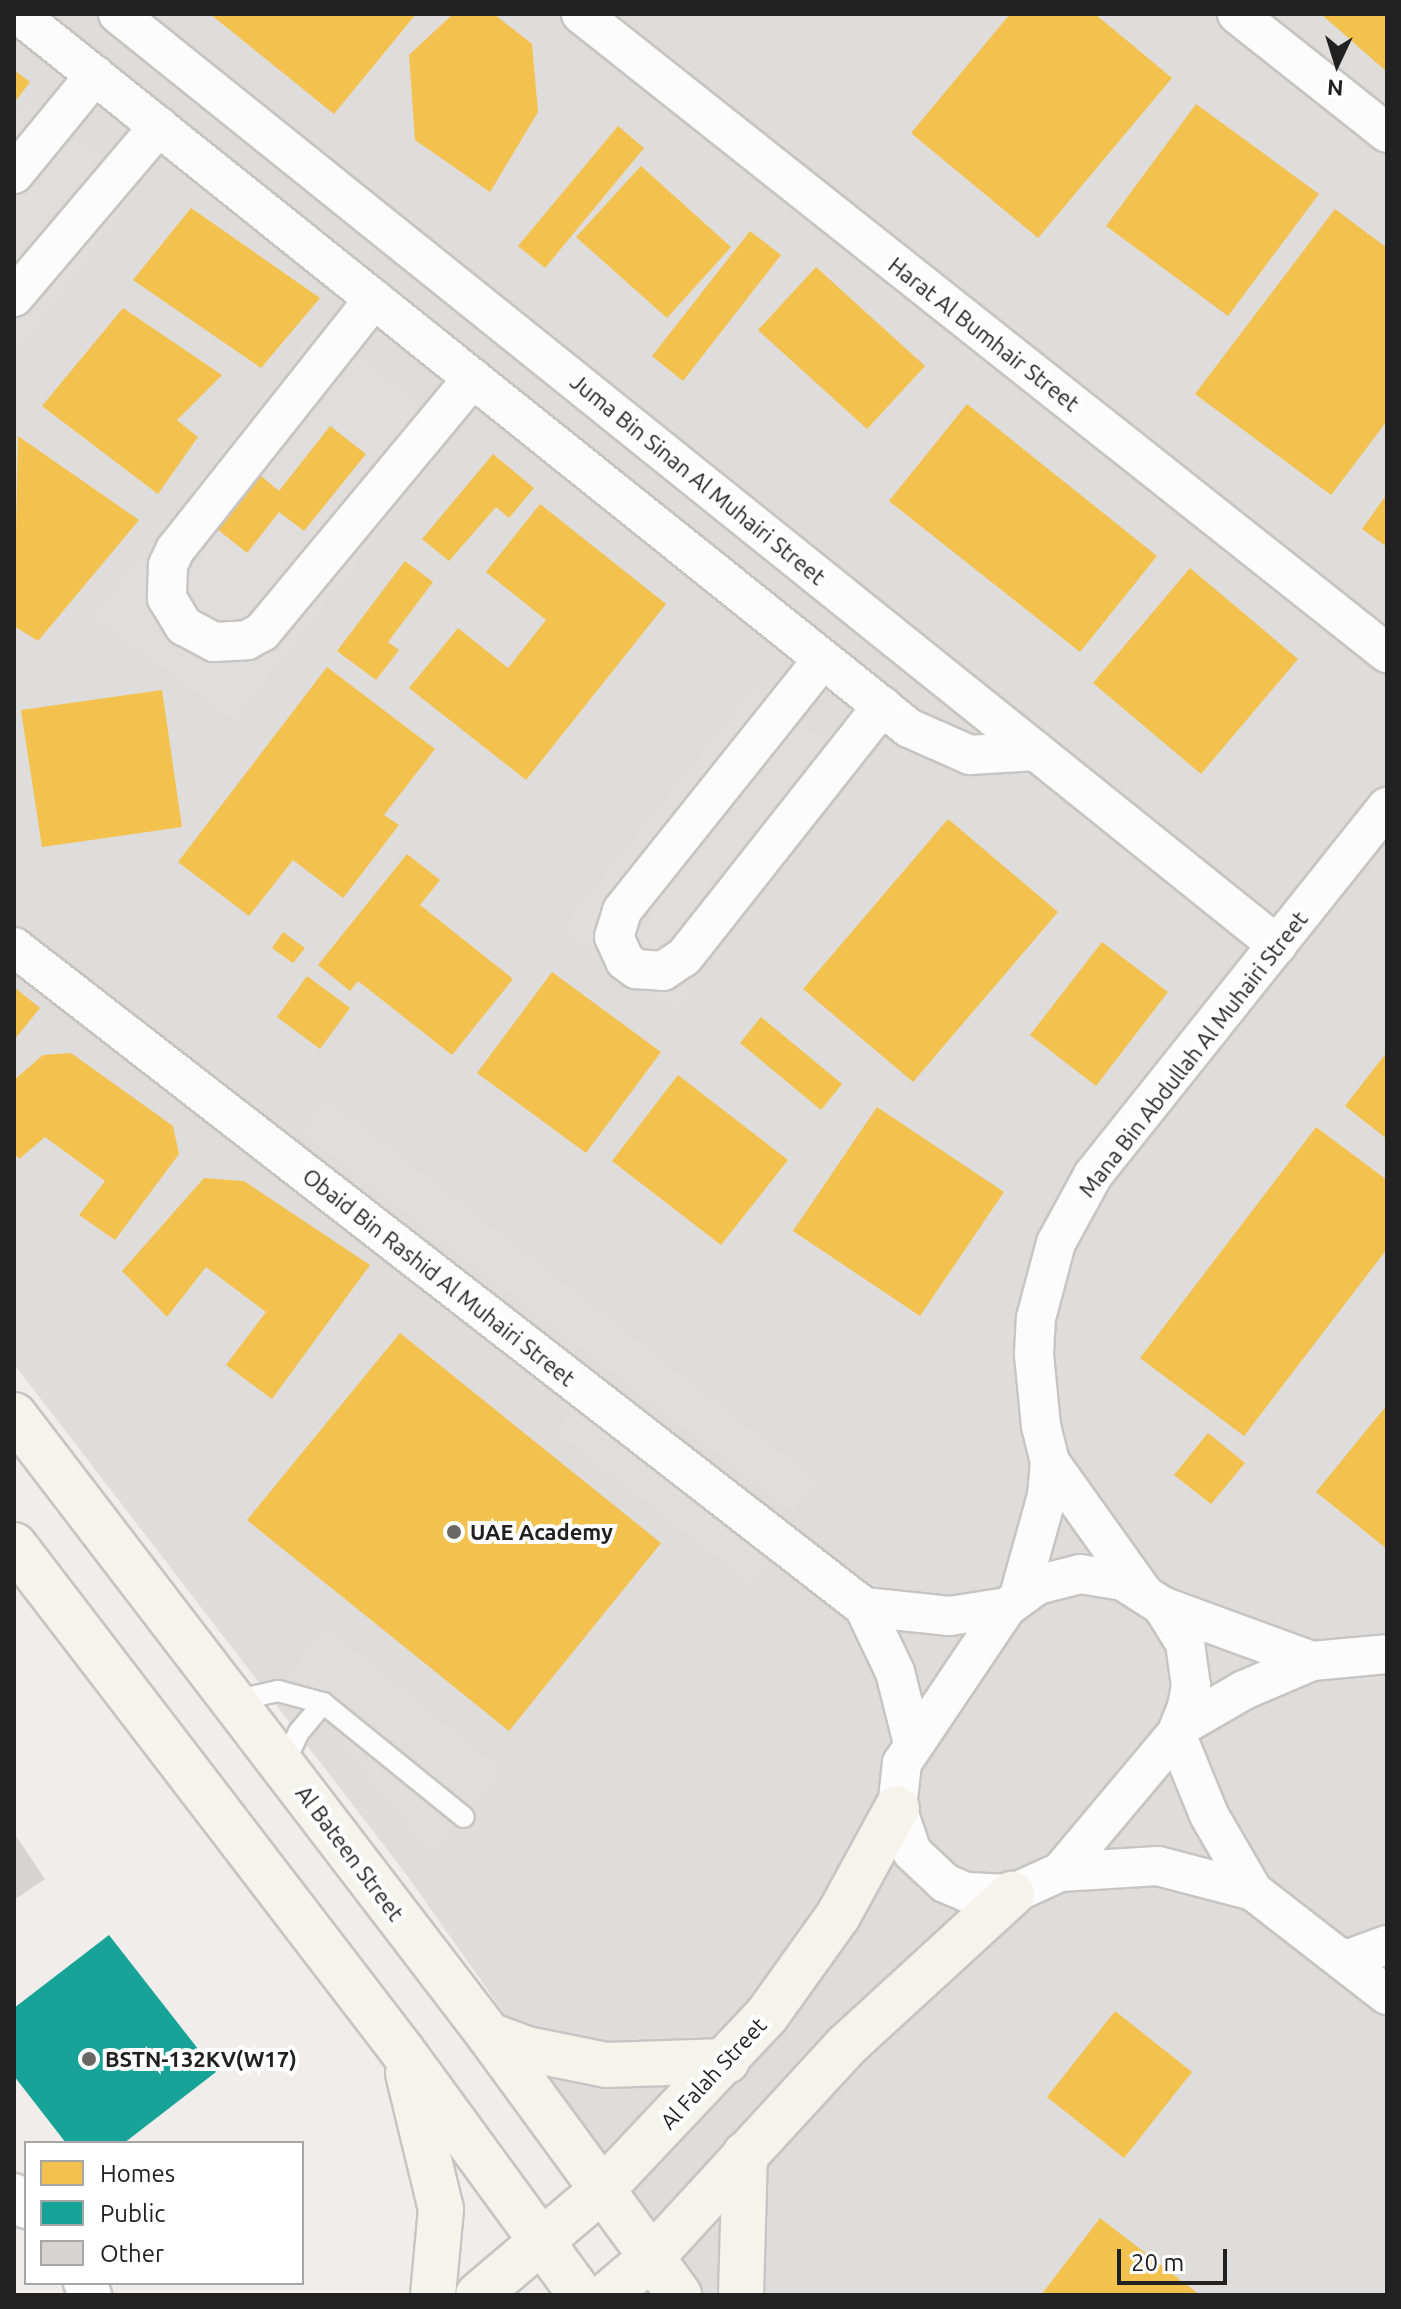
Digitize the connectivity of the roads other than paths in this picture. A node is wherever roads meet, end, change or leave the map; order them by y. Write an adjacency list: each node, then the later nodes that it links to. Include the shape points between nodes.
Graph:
1 (18, 14): 5 (street)
2 (118, 14): 15 (street, Juma Bin Sinan Al Muhairi Street)
3 (581, 14): 12 (street, Harat Al Bumhair Street)
4 (1237, 14): 7 (street)
5 (95, 75): 6 (street); 8 (street)
6 (159, 126): 9 (street); 10 (street)
7 (1387, 133)
8 (14, 174)
9 (14, 297)
10 (374, 299): 11 (street); 11 (street, via 175,550 168,565 167,598 184,626 198,636 231,643 262,632)
11 (473, 378): 13 (street)
12 (1387, 653)
13 (823, 659): 14 (street); 14 (street, via 622,911 614,937 625,961 649,972 663,971 684,957)
14 (882, 706): 15 (street, via 948,749 992,757)
15 (1036, 751): 17 (street, Juma Bin Sinan Al Muhairi Street)
16 (1387, 807): 17 (street, Mana Bin Abdullah Al Muhairi Street)
17 (1277, 945): 20 (street, Mana Bin Abdullah Al Muhairi Street, via 1093,1175 1056,1243 1036,1318 1034,1354 1037,1403)
18 (14, 947): 24 (street, Obaid Bin Rashid Al Muhairi Street)
19 (14, 1415): 27 (main road, Al Bateen Street)
20 (1050, 1462): 22 (street, Mana Bin Abdullah Al Muhairi Street); 23 (street, Mana Bin Abdullah Al Muhairi Street, via 1041,1530)
21 (14, 1545): 41 (main road)
22 (1152, 1599): 23 (street, via 1112,1578 1080,1574 1058,1577); 26 (street); 29 (street, Mana Bin Abdullah Al Muhairi Street, via 1180,1633 1190,1664 1191,1686)
23 (1013, 1602): 24 (street, via 936,1616); 30 (street)
24 (864, 1607): 30 (street, Obaid Bin Rashid Al Muhairi Street, via 895,1672)
25 (1387, 1654): 26 (street)
26 (1312, 1661): 29 (street, via 1244,1690)
27 (233, 1701): 28 (lane, via 278,1691); 31 (main road, Al Bateen Street)
28 (323, 1703): 31 (lane, via 299,1732); 33 (lane)
29 (1178, 1730): 34 (street); 35 (street, via 1209,1815)
30 (913, 1743): 32 (street, via 902,1763)
31 (283, 1766): 40 (main road, Al Bateen Street)
32 (897, 1808): 36 (street, via 912,1852 945,1883 989,1896); 42 (main road, Al Falah Street, via 805,1966)
33 (464, 1817)
34 (1060, 1872): 35 (street, via 1158,1866); 36 (street)
35 (1253, 1891): 38 (street)
36 (1012, 1894): 43 (main road, via 868,2024)
37 (1387, 1945): 38 (street)
38 (1343, 1961): 39 (street)
39 (1387, 1995)
40 (489, 2035): 42 (main road, via 527,2049 606,2065); 44 (main road, Al Bateen Street)
41 (403, 2052): 45 (main road); 47 (main road, via 441,2209)
42 (727, 2061): 44 (main road, Al Falah Street)
43 (745, 2154): 46 (main road); 52 (main road)
44 (603, 2189): 45 (main road, Al Falah Street); 46 (main road, Al Bateen Street)
45 (542, 2241): 48 (main road, Al Falah Street); 49 (main road)
46 (652, 2257): 50 (main road); 51 (main road, Al Bateen Street)
47 (433, 2295)
48 (478, 2295)
49 (581, 2295)
50 (607, 2295)
51 (679, 2295)
52 (741, 2295)

